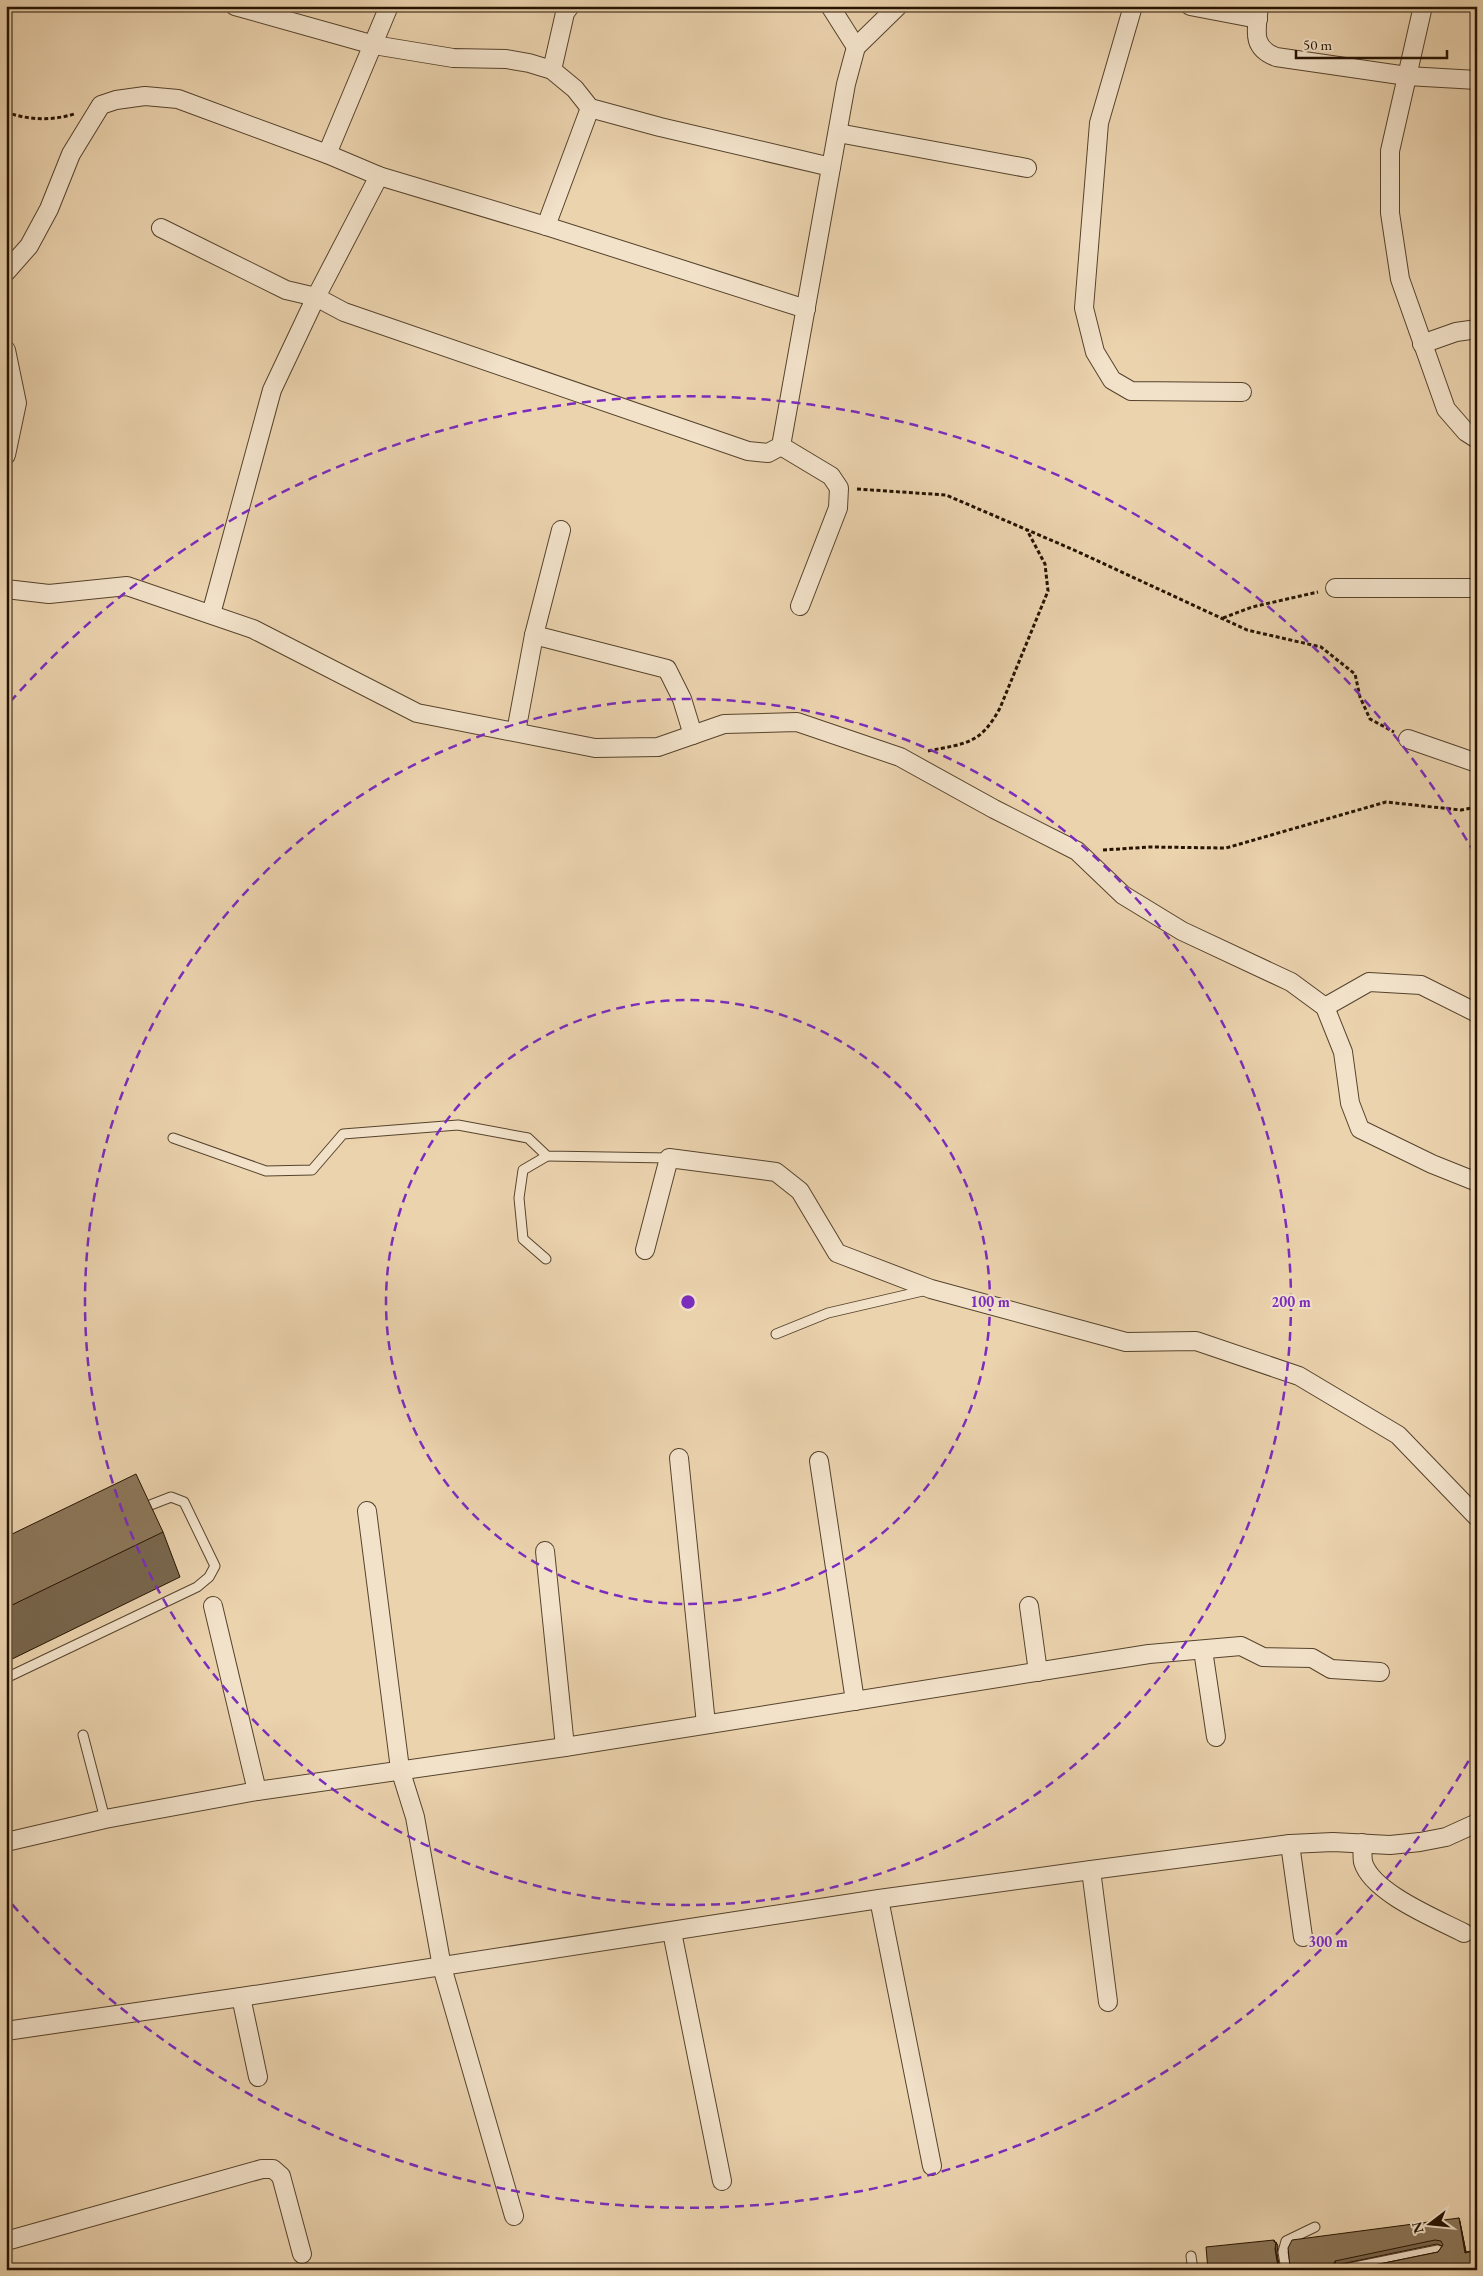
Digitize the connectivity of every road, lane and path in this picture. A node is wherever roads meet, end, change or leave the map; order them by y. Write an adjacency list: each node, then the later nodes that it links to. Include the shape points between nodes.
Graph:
1 (235, 6): 10 (street)
2 (389, 6): 10 (street)
3 (570, 6): 12 (street, via 565,13)
4 (830, 6): 11 (street)
5 (898, 6): 11 (street)
6 (1133, 6): 31 (street, via 1099,123 1084,308 1094,352 1112,380 1130,391)
7 (1190, 6): 9 (street)
8 (1423, 6): 13 (street)
9 (1258, 12): 13 (street, via 1256,37 1265,53)
10 (374, 44): 12 (street, via 453,58 506,59); 19 (street)
11 (856, 46): 18 (street)
12 (552, 70): 16 (street, via 575,89)
13 (1407, 76): 14 (street); 29 (street, via 1390,151 1390,213 1400,279)
14 (1477, 80)
15 (101, 105): 17 (path, via 61,118 21,118); 19 (street, via 145,96 178,99); 25 (street, via 71,154 49,210 29,246)
16 (590, 108): 20 (street); 23 (street)
17 (6, 112)
18 (838, 133): 20 (street); 21 (street)
19 (327, 154): 22 (street)
20 (831, 167): 27 (street)
21 (1027, 168)
22 (379, 176): 23 (street); 26 (street)
23 (546, 226): 27 (street)
24 (160, 228): 26 (street, via 286,290)
25 (6, 272)
26 (316, 297): 33 (street, via 344,312 748,451 768,453); 42 (street, via 272,390)
27 (806, 309): 33 (street)
28 (1477, 329): 29 (street, via 1456,332)
29 (1422, 344): 32 (street, via 1446,409 1466,432)
30 (6, 350): 34 (street, via 17,403)
31 (1242, 392)
32 (1477, 439)
33 (781, 446): 35 (street, via 831,476)
34 (6, 456)
35 (839, 488): 37 (path, via 946,495); 41 (street, via 838,508)
36 (561, 530): 44 (street)
37 (1027, 530): 43 (path); 48 (path, via 1045,564 1048,591 991,725 971,740)
38 (1335, 588): 39 (street); 43 (path, via 1252,607)
39 (1477, 588)
40 (6, 589): 42 (street, via 49,594 127,586)
41 (800, 606)
42 (211, 614): 45 (street, via 253,629 417,712)
43 (1222, 619): 47 (path, via 1247,630 1321,647 1356,674 1360,698 1370,719)
44 (534, 635): 45 (street); 46 (street, via 668,669)
45 (516, 732): 46 (street, via 595,748 658,748)
46 (693, 735): 48 (street, via 724,724 797,722)
47 (1408, 739): 49 (street)
48 (900, 757): 51 (street)
49 (1477, 763)
50 (1477, 807): 51 (path, via 1461,810 1386,802 1226,848 1150,847)
51 (1078, 852): 52 (street, via 1123,895 1182,931 1291,982)
52 (1325, 1007): 53 (street, via 1369,982 1422,985); 57 (street, via 1343,1052 1350,1103 1360,1129)
53 (1477, 1013)
54 (173, 1138): 55 (lane, via 266,1171 312,1170 343,1134 458,1125 528,1138)
55 (547, 1156): 56 (lane); 59 (lane, via 524,1170 519,1198 522,1239)
56 (669, 1158): 58 (street); 60 (street, via 776,1172 800,1192 837,1254)
57 (1477, 1182)
58 (645, 1250)
59 (546, 1259)
60 (931, 1289): 61 (lane, via 828,1313); 64 (street, via 1126,1342 1196,1341 1299,1376 1398,1435)
61 (776, 1334)
62 (679, 1458): 75 (street)
63 (818, 1462): 74 (street)
64 (1475, 1510)
65 (367, 1511): 79 (street)
66 (129, 1514): 73 (lane, via 171,1497 184,1502 215,1566 209,1577 196,1587)
67 (545, 1551): 78 (street)
68 (213, 1606): 80 (street)
69 (1029, 1606): 71 (street)
70 (1203, 1650): 71 (street, via 1149,1654); 72 (street, via 1241,1646 1264,1657 1312,1658 1331,1669); 77 (street)
71 (1038, 1672): 74 (street)
72 (1380, 1672)
73 (6, 1678)
74 (856, 1701): 75 (street)
75 (706, 1724): 78 (street)
76 (83, 1735): 81 (lane)
77 (1216, 1737)
78 (565, 1747): 79 (street)
79 (400, 1769): 80 (street); 91 (street, via 415,1817)
80 (257, 1791): 81 (street)
81 (104, 1819): 83 (street)
82 (1477, 1823): 84 (street, via 1446,1837 1420,1842)
83 (6, 1842)
84 (1362, 1843): 85 (street); 89 (street, via 1364,1862 1383,1890)
85 (1290, 1844): 86 (street); 90 (street)
86 (1091, 1870): 87 (street); 93 (street)
87 (879, 1899): 88 (street); 96 (street)
88 (672, 1932): 91 (street); 97 (street)
89 (1464, 1933)
90 (1303, 1937)
91 (442, 1967): 92 (street); 98 (street)
92 (241, 1998): 94 (street); 95 (street)
93 (1108, 2002)
94 (6, 2031)
95 (258, 2076)
96 (932, 2166)
97 (722, 2181)
98 (514, 2216)
99 (1315, 2226): 105 (lane, via 1286,2241 1283,2252)
100 (6, 2242): 102 (street, via 273,2169 281,2176)
101 (1438, 2250): 106 (lane)
102 (302, 2254)
103 (1191, 2256): 104 (lane)
104 (1193, 2270)
105 (1286, 2270)
106 (1340, 2270)

